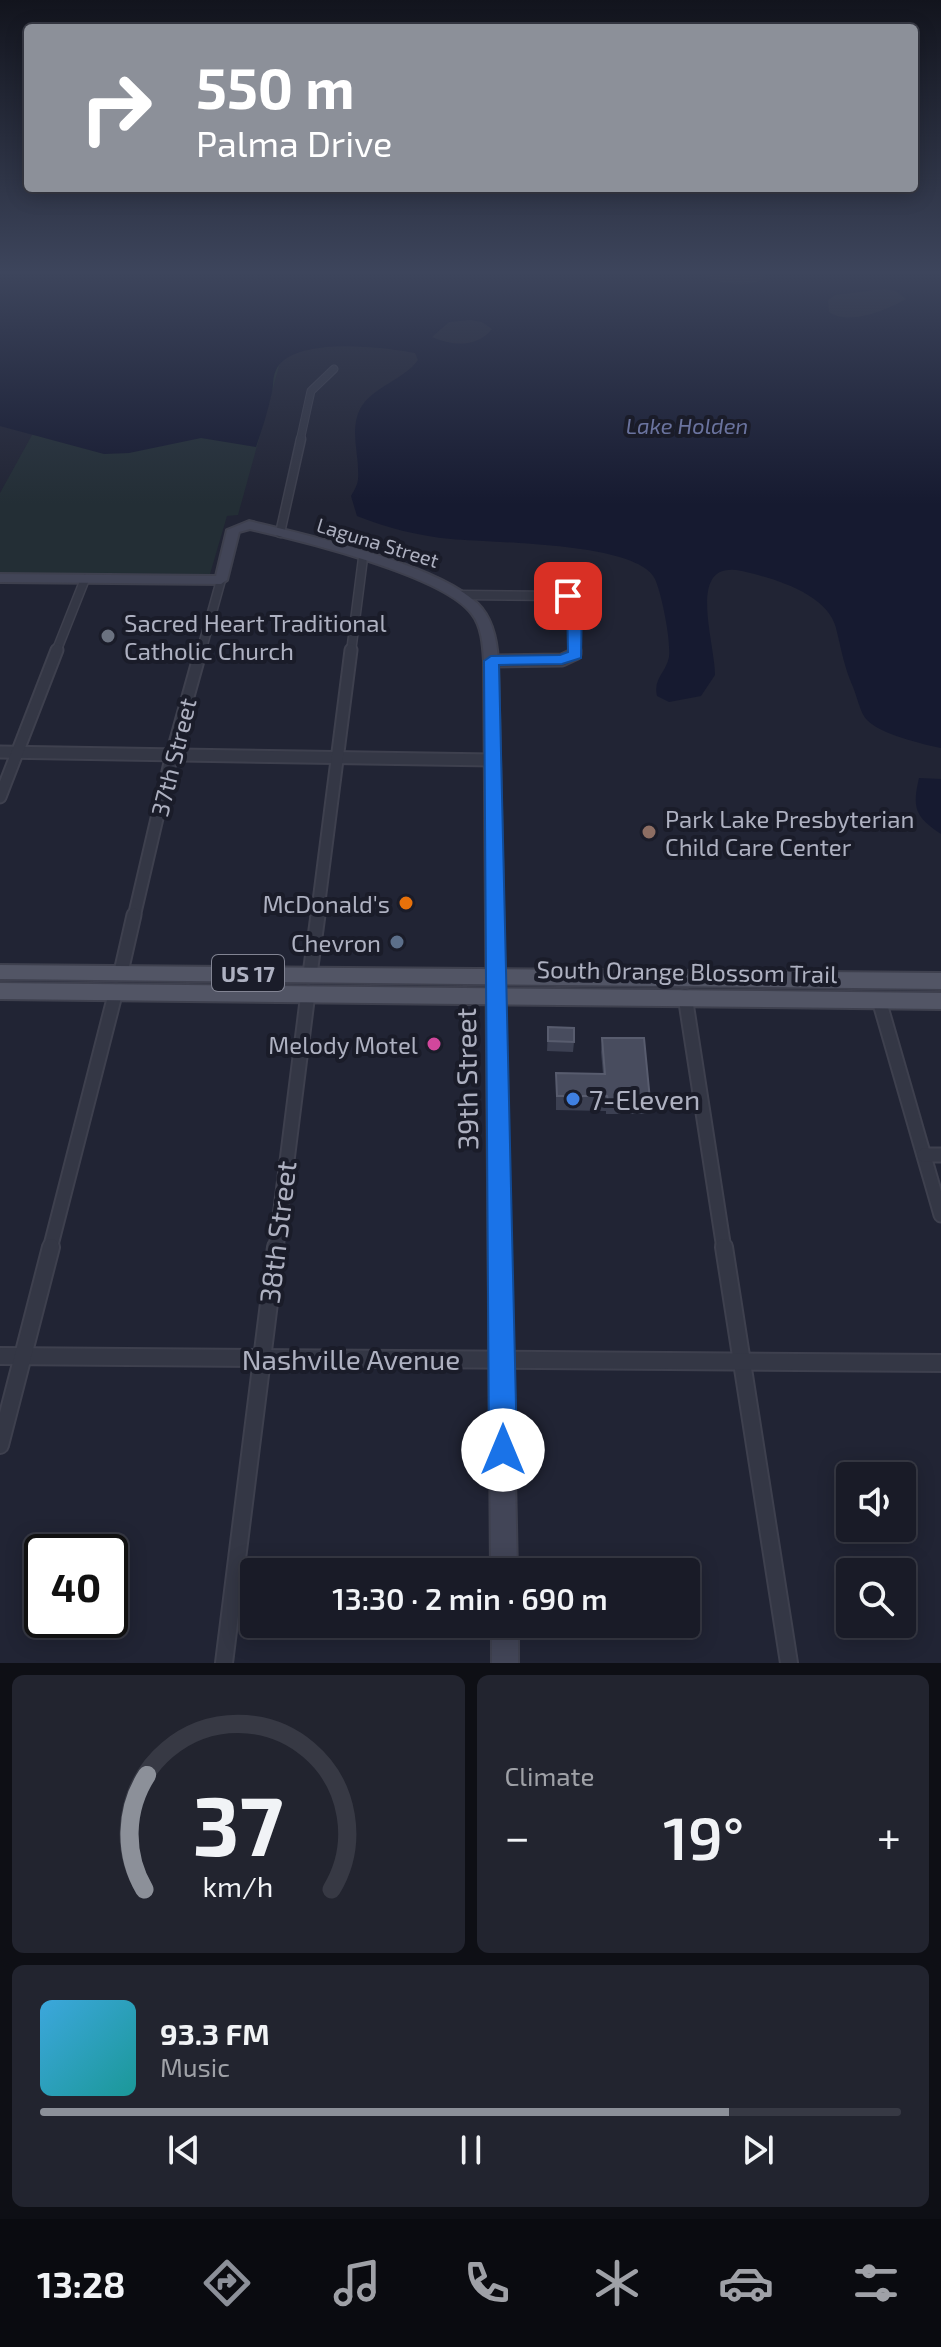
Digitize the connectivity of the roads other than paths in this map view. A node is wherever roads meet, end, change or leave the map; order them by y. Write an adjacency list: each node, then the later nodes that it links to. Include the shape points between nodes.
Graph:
1 (334, 369): 2 (street, via 311,391)
2 (280, 533): 3 (street, Laguna Street); 6 (street, 37th Street, via 249,525 236,528)
3 (363, 558): 7 (street, Laguna Street); 12 (street, 38th Street)
4 (0, 578): 5 (street)
5 (85, 579): 6 (street); 10 (street)
6 (221, 580): 11 (street, 37th Street)
7 (461, 595): 8 (street, 39th Street, via 489,633); 8 (street, via 559,594 575,603 575,654 562,660)
8 (491, 661): 13 (street, 39th Street)
9 (0, 752): 10 (street)
10 (17, 752): 11 (street); 14 (street)
11 (172, 754): 12 (street); 18 (street, 37th Street)
12 (338, 757): 13 (street); 19 (street, 38th Street)
13 (492, 760): 20 (street, 39th Street)
14 (0, 797)
15 (0, 972): 18 (main road, South Orange Blossom Trail / US 17)
16 (913, 981): 17 (main road, South Orange Blossom Trail / US 17); 20 (main road, South Orange Blossom Trail / US 17); 23 (main road, via 893,986)
17 (941, 981)
18 (118, 982): 19 (main road, South Orange Blossom Trail / US 17); 21 (main road, South Orange Blossom Trail / US 17); 29 (street, 37th Street)
19 (309, 983): 20 (main road, South Orange Blossom Trail / US 17); 30 (street, 38th Street)
20 (496, 985): 22 (main road, South Orange Blossom Trail / US 17); 31 (street, 39th Street)
21 (0, 991)
22 (685, 996): 23 (main road, South Orange Blossom Trail / US 17); 32 (street)
23 (879, 1000): 24 (main road, South Orange Blossom Trail / US 17); 25 (street)
24 (941, 1001)
25 (924, 1155): 26 (street); 27 (street)
26 (941, 1155)
27 (941, 1215)
28 (0, 1356): 29 (street, Nashville Avenue)
29 (22, 1356): 30 (street, Nashville Avenue); 34 (street, 37th Street)
30 (260, 1359): 31 (street, Nashville Avenue); 37 (street, 38th Street)
31 (502, 1359): 32 (street, Nashville Avenue); 35 (street, 39th Street)
32 (742, 1362): 33 (street, Nashville Avenue); 39 (street)
33 (941, 1363)
34 (0, 1445)
35 (504, 1558)
36 (505, 1638): 38 (street)
37 (224, 1663)
38 (505, 1663)
39 (789, 1663)

